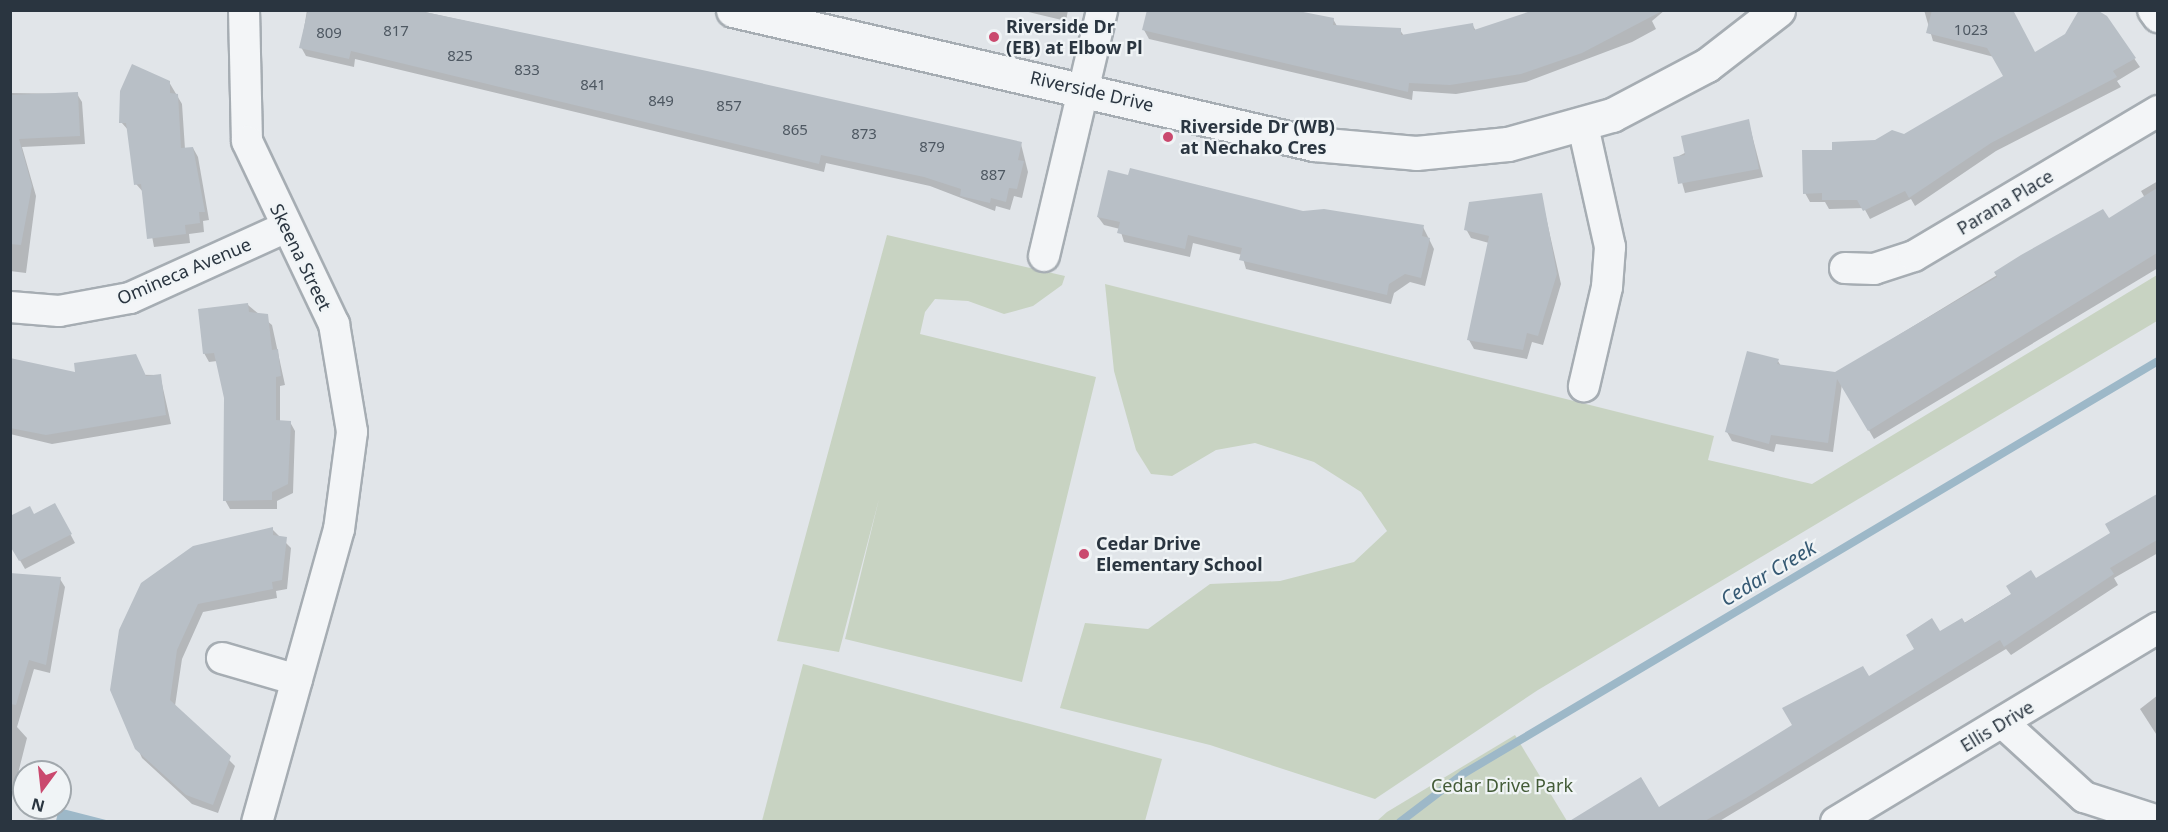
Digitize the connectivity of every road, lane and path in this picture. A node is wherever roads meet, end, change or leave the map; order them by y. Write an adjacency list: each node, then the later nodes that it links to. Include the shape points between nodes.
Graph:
1 (244, 10): 10 (street, Skeena Street, via 247,141)
2 (733, 10): 7 (street, Riverside Drive)
3 (1102, 10): 7 (street)
4 (1778, 10): 9 (street, Riverside Drive, via 1694,74)
5 (2153, 10): 6 (street)
6 (2157, 17)
7 (1084, 89): 9 (street, Riverside Drive, via 1314,144 1371,152 1478,148); 11 (street)
8 (2157, 111): 12 (street, Parana Place, via 1914,256 1874,269)
9 (1583, 126): 14 (street, via 1610,247 1607,287)
10 (284, 228): 13 (street, Omineca Avenue, via 130,298 59,311); 17 (street, Skeena Street, via 333,324 352,432 343,512)
11 (1044, 256)
12 (1845, 268)
13 (10, 307)
14 (1584, 386)
15 (2157, 628): 18 (street, Ellis Drive)
16 (222, 658): 17 (street)
17 (297, 680): 20 (street, Skeena Street)
18 (2003, 723): 19 (street, via 2084,797); 21 (street, Ellis Drive)
19 (2157, 821)
20 (257, 822)
21 (1836, 822)

